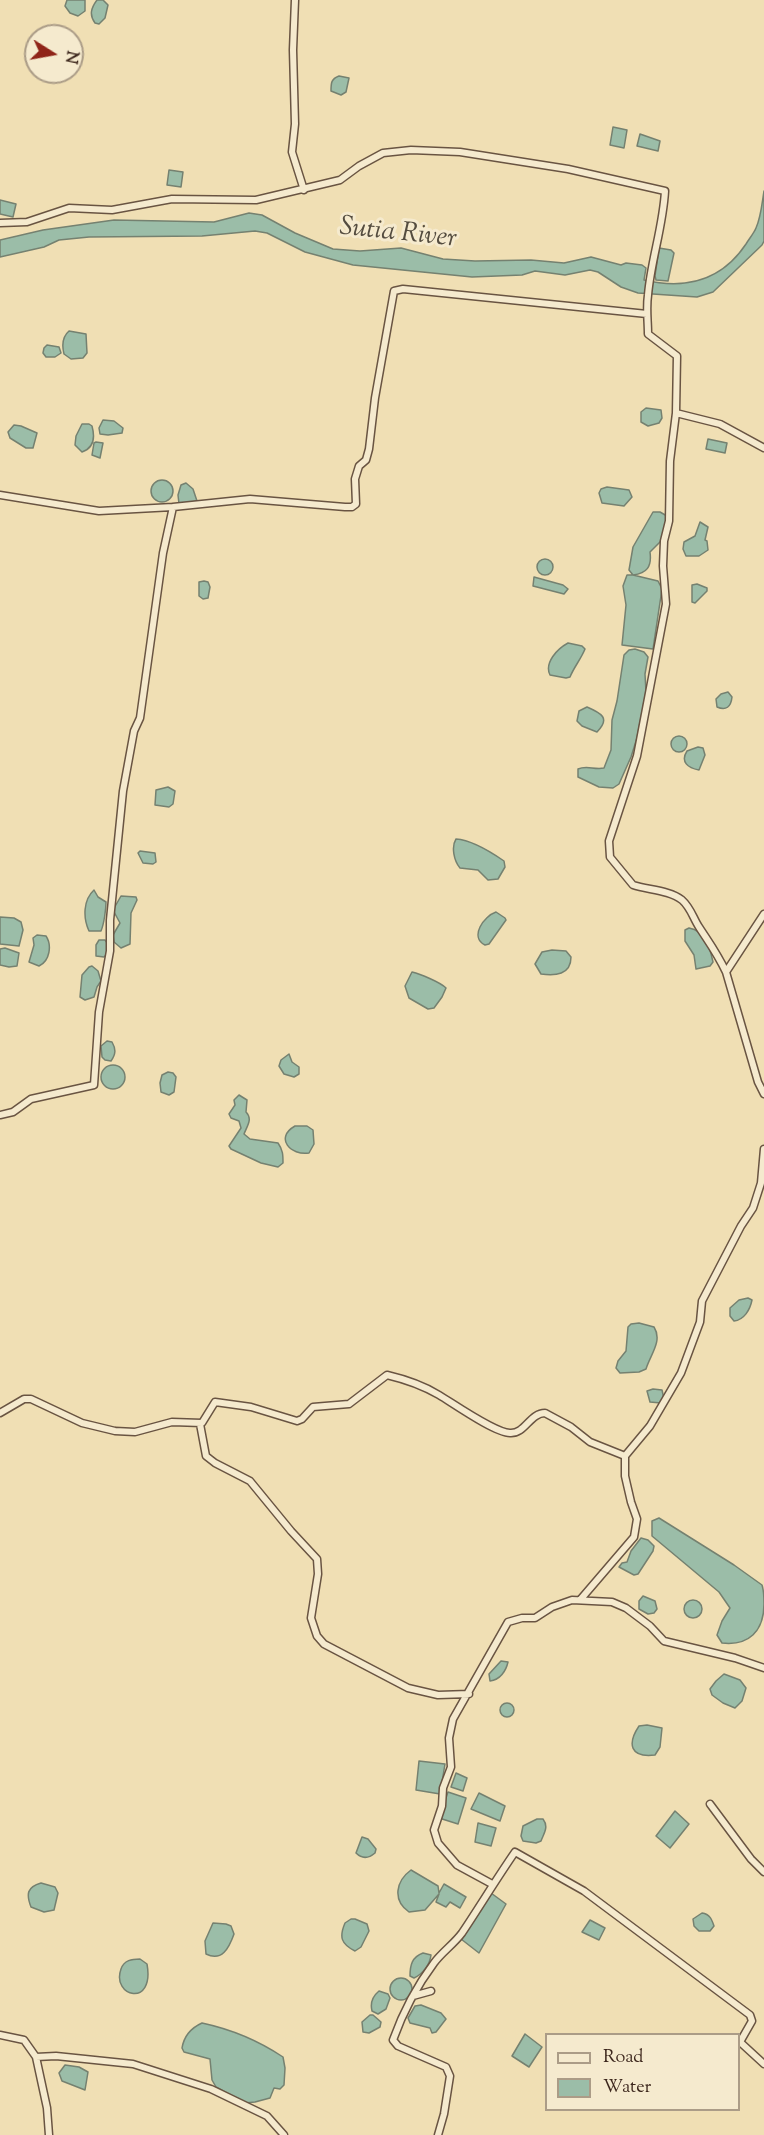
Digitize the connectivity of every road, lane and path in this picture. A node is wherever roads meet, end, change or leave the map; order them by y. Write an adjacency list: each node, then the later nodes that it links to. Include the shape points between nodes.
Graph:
1 (295, 0): 2 (street, via 296,124 292,152)
2 (304, 190): 3 (street, via 256,200 172,199 112,210 69,208 27,222); 4 (street, via 340,180 383,153 411,150 460,152 568,169 665,191)
3 (0, 223)
4 (647, 314): 5 (street, via 648,334 677,356); 8 (street, via 394,291 369,449 355,478 356,504 345,507 250,499)
5 (676, 413): 6 (street, via 720,424); 10 (street, via 669,521 664,541 666,604 636,756 609,841 610,857 633,885 681,899)
6 (764, 448)
7 (0, 495): 8 (street, via 99,511)
8 (173, 507): 12 (street, via 140,718 123,791 94,1085 31,1099 13,1112)
9 (764, 914): 10 (street)
10 (726, 972): 11 (street)
11 (764, 1094)
12 (0, 1115)
13 (764, 1149): 16 (street, via 761,1183 753,1208 702,1301 700,1322 681,1373 651,1426)
14 (0, 1413): 15 (street, via 24,1399 82,1423 115,1431 135,1432 183,1421)
15 (200, 1424): 16 (street, via 215,1402 251,1407 297,1421 313,1407 349,1404 387,1375 437,1394 506,1433 519,1431 545,1413 590,1442); 19 (street, via 206,1456 250,1481 318,1559 311,1618 324,1644 408,1688 438,1695)
16 (626, 1456): 17 (street, via 625,1476 638,1519 634,1537)
17 (580, 1600): 18 (street, via 612,1602 626,1608 664,1641); 19 (street, via 552,1607 535,1618 508,1622)
18 (764, 1668)
19 (469, 1694): 22 (street, via 453,1719 449,1738 451,1767 434,1830 438,1843 457,1865)
20 (710, 1804): 21 (street)
21 (764, 1872)
22 (492, 1884): 24 (street, via 461,1935 435,1962); 27 (street, via 515,1852 584,1891 750,2015 752,2021 740,2042)
23 (431, 1991): 24 (street)
24 (413, 1996): 30 (street, via 393,2040 398,2046 446,2067 450,2076)
25 (0, 2035): 26 (street, via 24,2040)
26 (36, 2057): 28 (street); 29 (street, via 133,2064 211,2089 267,2116)
27 (764, 2064)
28 (49, 2135)
29 (284, 2135)
30 (438, 2135)

